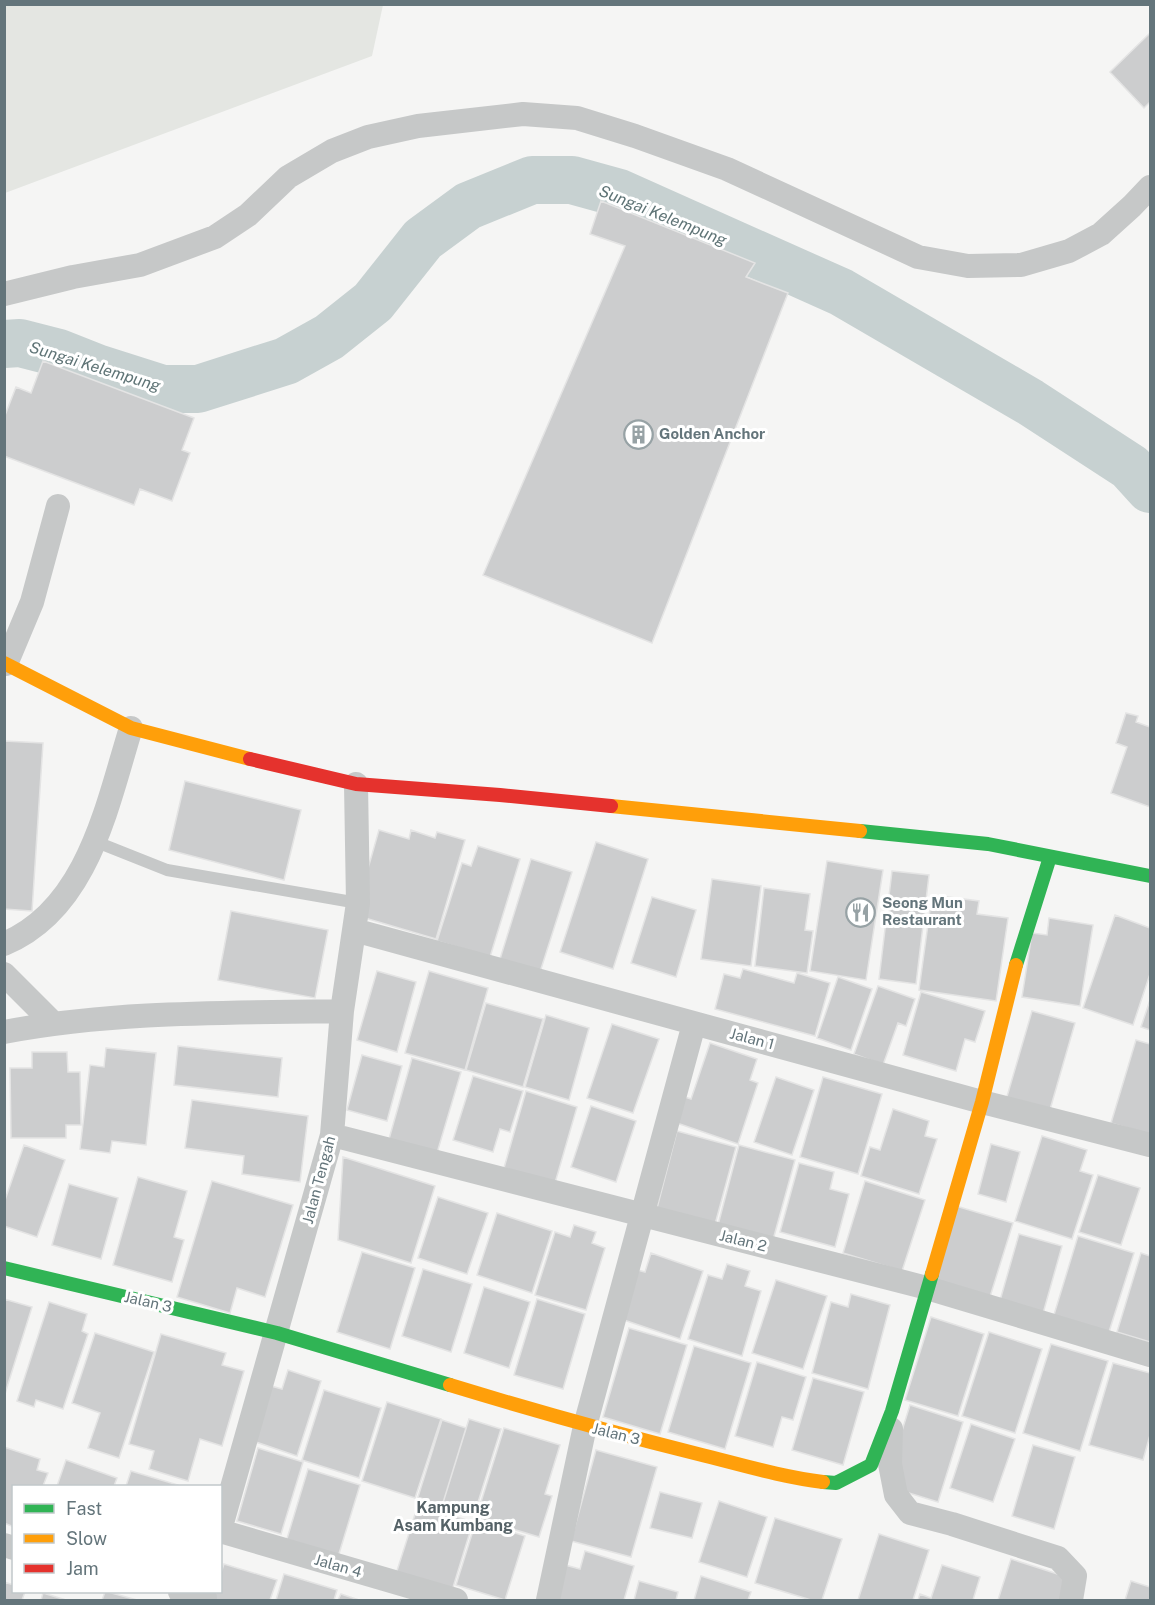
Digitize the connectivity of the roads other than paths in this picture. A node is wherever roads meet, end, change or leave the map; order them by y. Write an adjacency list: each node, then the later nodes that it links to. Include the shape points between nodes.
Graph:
1 (1150, 187): 2 (street, via 1101,234 1069,251 1021,265 968,266 918,257 727,169 635,136 577,118 524,114 418,126 368,137 288,177 248,215 215,237 140,265)
2 (4, 294)
3 (58, 506): 4 (street, via 32,602)
4 (5, 664): 5 (street)
5 (131, 728): 6 (street); 7 (street)
6 (356, 784): 8 (street, via 988,844); 10 (street, Jalan Tengah)
7 (94, 841): 10 (lane, via 167,870); 12 (street, via 62,901 23,936)
8 (1050, 857): 9 (street); 18 (street, Jalan 3, via 1023,939)
9 (1150, 876)
10 (358, 903): 11 (street, Jalan Tengah)
11 (354, 930): 14 (street, Jalan Tengah); 16 (street, Jalan 1)
12 (4, 944)
13 (4, 974): 15 (street)
14 (342, 1011): 15 (street); 19 (street, Jalan Tengah)
15 (52, 1023): 17 (street)
16 (694, 1024): 18 (street, Jalan 1); 21 (street)
17 (4, 1032)
18 (982, 1102): 20 (street, Jalan 1); 23 (street, Jalan 3)
19 (332, 1136): 21 (street, Jalan 2); 24 (street, Jalan Tengah)
20 (1150, 1145)
21 (643, 1216): 23 (street, Jalan 2); 27 (street)
22 (4, 1268): 24 (street, Jalan 3)
23 (927, 1288): 25 (street, Jalan 2); 26 (street, Jalan 3)
24 (278, 1333): 27 (street, Jalan 3); 28 (street, Jalan Tengah)
25 (1150, 1355)
26 (892, 1411): 27 (street, Jalan 3, via 871,1465 836,1483 753,1468); 34 (street, via 890,1464 896,1495 910,1513 1058,1558 1075,1576)
27 (585, 1426): 33 (street)
28 (222, 1524)
29 (222, 1532): 32 (street, Jalan 4)
30 (185, 1593): 31 (street)
31 (206, 1597)
32 (456, 1600)
33 (548, 1600)
34 (1071, 1600)

